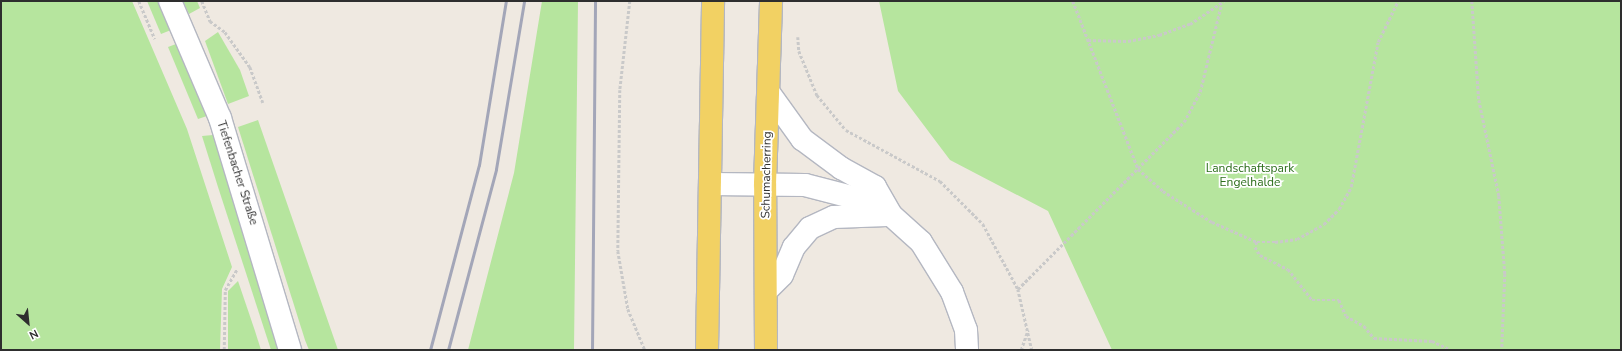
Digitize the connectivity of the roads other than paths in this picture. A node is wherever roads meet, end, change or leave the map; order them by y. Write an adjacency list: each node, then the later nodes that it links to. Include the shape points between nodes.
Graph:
1 (170, 1): 9 (street, Tiefenbacher Straße, via 223,125)
2 (713, 1): 5 (main road)
3 (771, 1): 4 (main road, Schumacherring)
4 (770, 93): 6 (main road, Schumacherring); 7 (street, via 802,138 841,168 875,187)
5 (710, 184): 6 (street); 10 (main road)
6 (765, 184): 7 (street, via 805,185 859,199); 8 (main road, Schumacherring)
7 (891, 214): 8 (street, via 834,217 810,228 794,247 782,275); 12 (street, via 921,242 952,292 966,330)
8 (766, 290): 11 (main road, Schumacherring)
9 (290, 350)
10 (707, 350)
11 (766, 350)
12 (967, 350)

